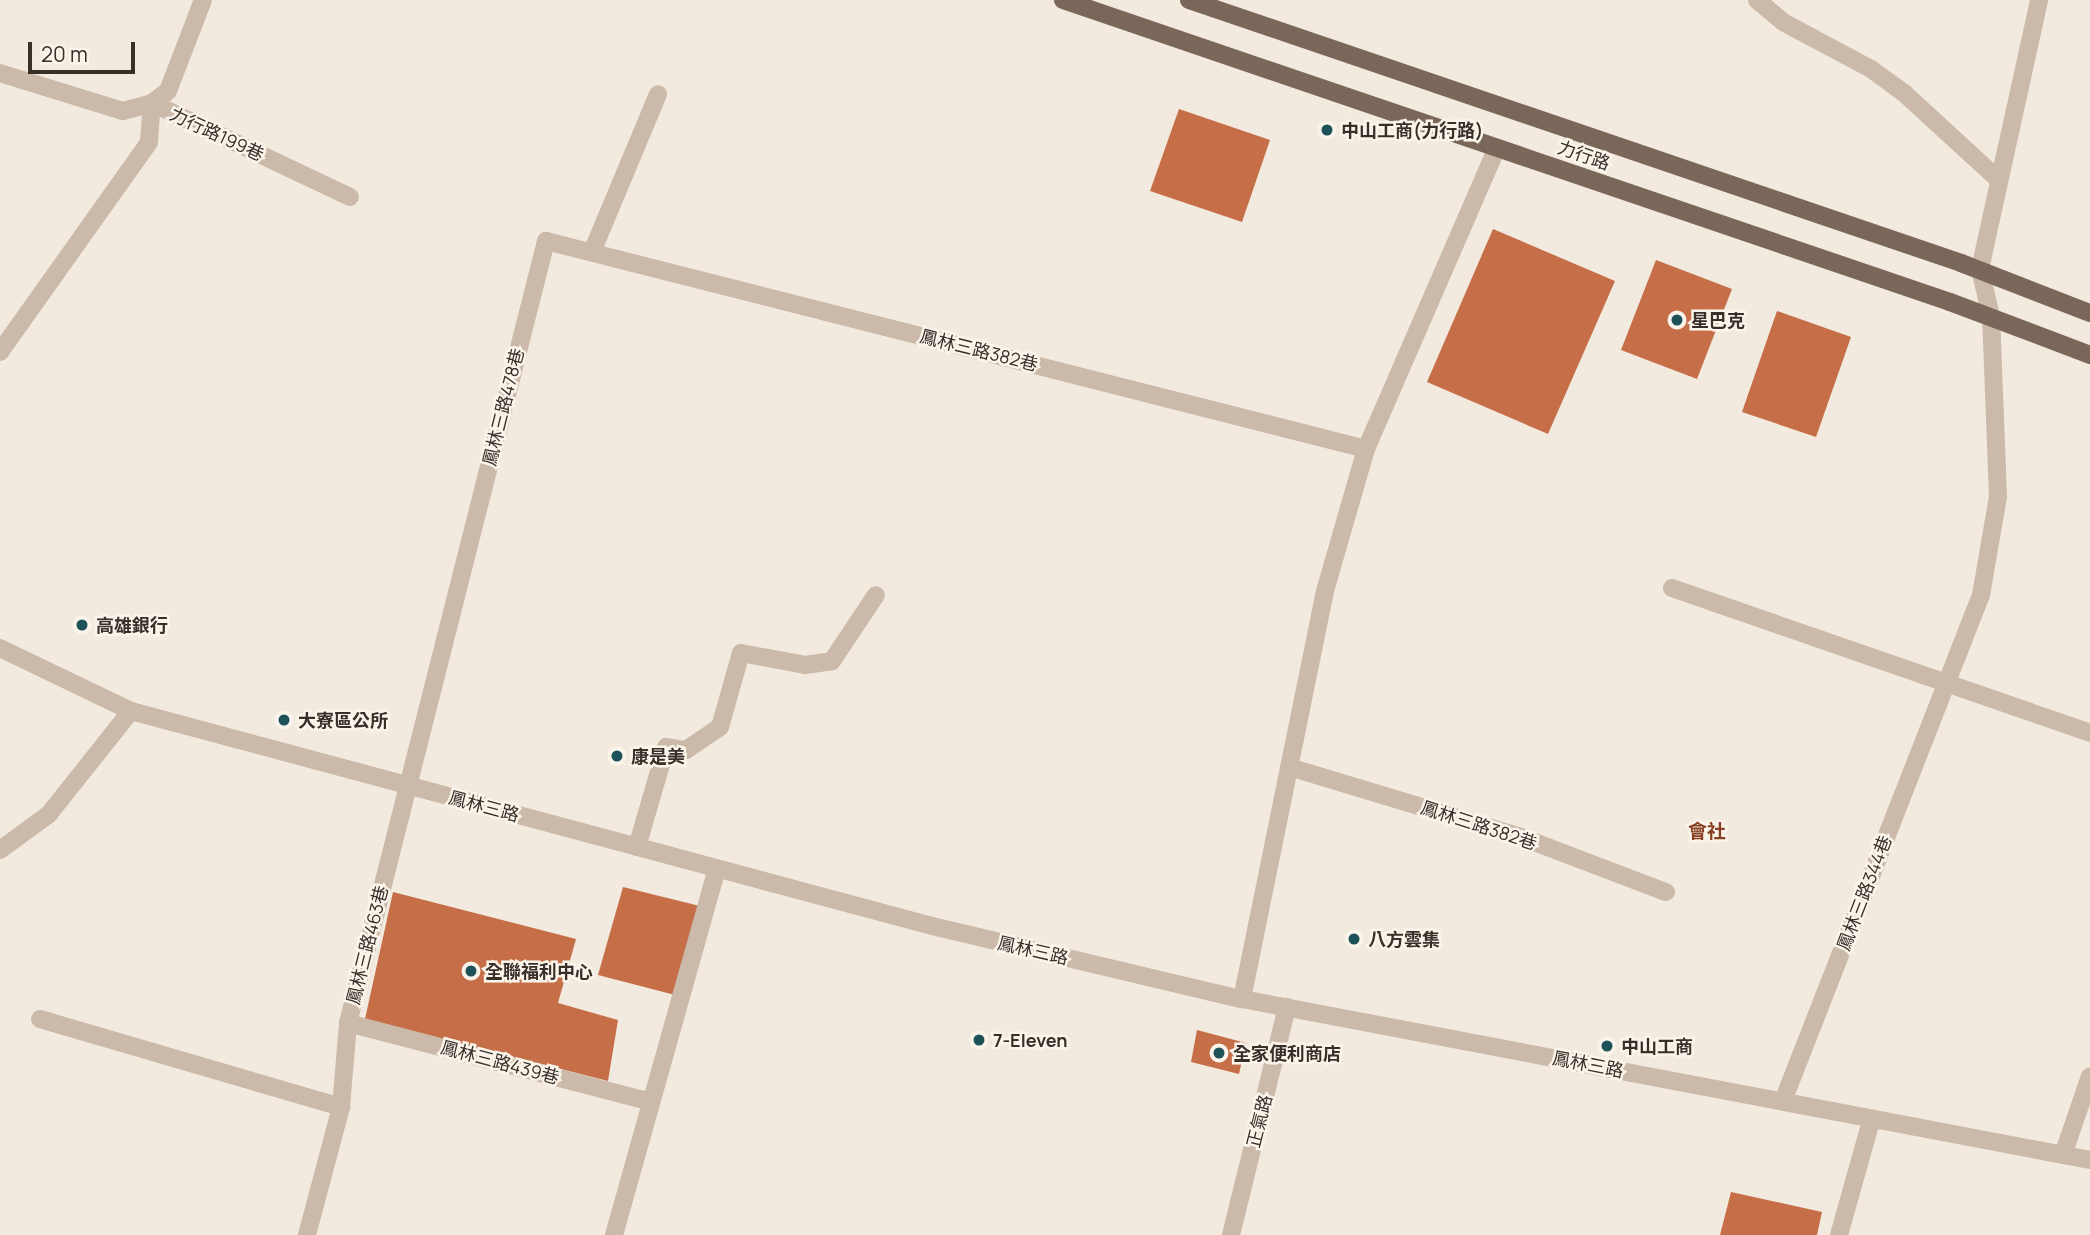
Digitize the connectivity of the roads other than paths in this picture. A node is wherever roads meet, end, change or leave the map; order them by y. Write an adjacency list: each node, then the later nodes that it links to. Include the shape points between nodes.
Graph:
1 (202, 0): 8 (street, 力行路199巷, via 168,91)
2 (1189, 0): 13 (main road, 力行路)
3 (1757, 0): 10 (street, via 1783,22 1871,69 1904,93)
4 (2039, 0): 10 (street)
5 (1071, 1): 9 (main road, 力行路)
6 (0, 73): 8 (street, via 123,111)
7 (658, 94): 12 (street)
8 (152, 103): 11 (street, 力行路199巷); 16 (street, via 149,142)
9 (1497, 148): 15 (main road, 力行路); 18 (street)
10 (1998, 179): 13 (street)
11 (351, 197)
12 (592, 252): 18 (street, 鳳林三路382巷); 26 (street, 鳳林三路478巷, via 546,241)
13 (1980, 269): 14 (main road, 力行路); 15 (street, 鳳林三路344巷)
14 (2090, 313)
15 (1991, 316): 17 (main road, 力行路); 22 (street, 鳳林三路344巷, via 1998,497 1981,595)
16 (0, 352)
17 (2090, 355)
18 (1366, 449): 25 (street, via 1325,591)
19 (1672, 588): 22 (street)
20 (876, 595): 27 (street, via 832,661 805,665 741,653 720,727 686,750 666,747)
21 (0, 648): 23 (street, 鳳林三路)
22 (1945, 685): 24 (street); 36 (street, 鳳林三路344巷)
23 (131, 711): 26 (street, 鳳林三路); 28 (street, via 48,814)
24 (2090, 733)
25 (1289, 767): 30 (street, 鳳林三路382巷, via 1521,837); 31 (street)
26 (406, 785): 27 (street, 鳳林三路); 34 (street, 鳳林三路463巷)
27 (637, 847): 29 (street, 鳳林三路)
28 (0, 850)
29 (717, 869): 31 (street, 鳳林三路, via 932,926); 37 (street)
30 (1666, 892)
31 (1242, 999): 32 (street, 鳳林三路)
32 (1287, 1007): 36 (street, 鳳林三路); 44 (street, 正氣路)
33 (40, 1019): 38 (street)
34 (348, 1023): 37 (street, 鳳林三路439巷); 38 (street, 鳳林三路463巷)
35 (2090, 1076): 40 (street)
36 (1783, 1101): 39 (street, 鳳林三路)
37 (651, 1102): 43 (street)
38 (341, 1107): 42 (street, 鳳林三路463巷)
39 (1871, 1121): 40 (street, 鳳林三路); 45 (street)
40 (2063, 1155): 41 (street, 鳳林三路)
41 (2090, 1160)
42 (307, 1235)
43 (614, 1235)
44 (1231, 1235)
45 (1839, 1235)

